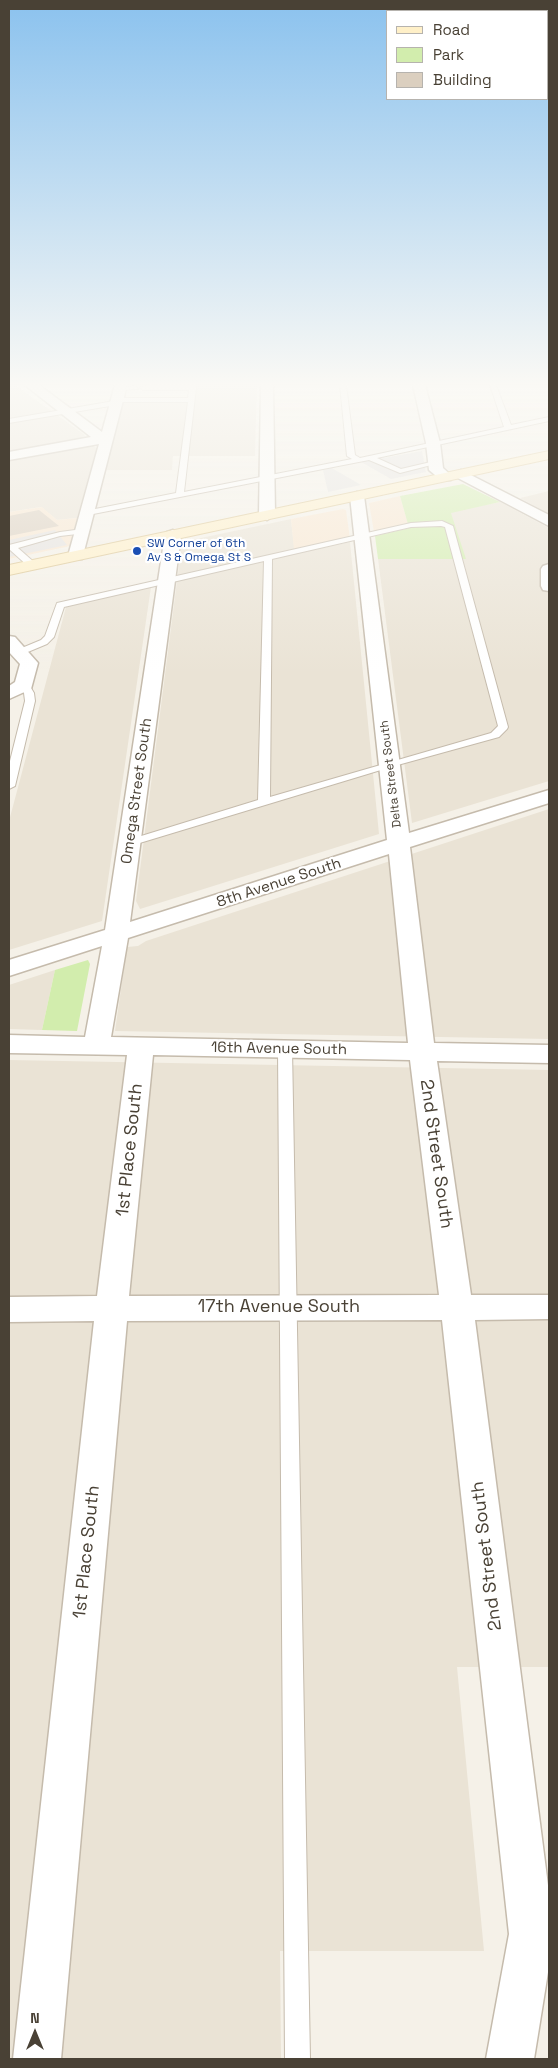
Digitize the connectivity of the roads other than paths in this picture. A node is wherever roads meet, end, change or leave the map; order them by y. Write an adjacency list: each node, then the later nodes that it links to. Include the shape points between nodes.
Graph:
1 (96, 482): 9 (street)
2 (181, 482): 7 (lane)
3 (244, 482): 7 (lane)
4 (267, 482): 10 (street)
5 (424, 482): 8 (main road)
6 (468, 482): 11 (street)
7 (180, 494): 9 (lane)
8 (357, 496): 10 (main road); 14 (street, Delta Street South)
9 (88, 513): 12 (street)
10 (267, 515): 13 (main road)
11 (549, 520)
12 (83, 531): 15 (lane); 16 (street)
13 (173, 535): 16 (main road); 21 (street, Omega Street South)
14 (363, 538): 17 (lane); 25 (street, Delta Street South); 25 (lane, via 411,525 442,523 449,526 503,727 495,735)
15 (10, 547): 18 (lane)
16 (76, 556): 18 (main road)
17 (268, 558): 21 (lane); 28 (lane)
18 (32, 565): 20 (main road)
19 (549, 569): 22 (street)
20 (9, 570)
21 (167, 581): 23 (lane, via 60,605 49,637 44,642); 29 (street, Omega Street South)
22 (549, 586)
23 (12, 645): 24 (street, via 29,663)
24 (16, 689): 26 (lane, via 29,693 30,701)
25 (390, 764): 28 (lane); 30 (street, Delta Street South)
26 (9, 786)
27 (549, 796): 30 (street, 8th Avenue South)
28 (264, 803): 29 (lane)
29 (129, 843): 31 (street, Omega Street South)
30 (399, 844): 31 (street, 8th Avenue South); 37 (street, Delta Street South)
31 (116, 935): 32 (street, 8th Avenue South); 34 (street, Omega Street South)
32 (9, 968)
33 (9, 1044): 34 (street, 16th Avenue South)
34 (96, 1046): 35 (street, 16th Avenue South)
35 (141, 1046): 36 (street, 16th Avenue South); 41 (street, 1st Place South)
36 (285, 1048): 37 (street, 16th Avenue South); 40 (lane)
37 (422, 1052): 38 (street, 16th Avenue South); 42 (street, 2nd Street South)
38 (549, 1054)
39 (549, 1306): 42 (street, 17th Avenue South)
40 (287, 1307): 41 (street, 17th Avenue South); 42 (street, 17th Avenue South); 45 (lane)
41 (113, 1308): 43 (street, 17th Avenue South); 44 (street, 1st Place South)
42 (457, 1308): 46 (street, 2nd Street South, via 532,1934)
43 (9, 1309)
44 (37, 2059)
45 (298, 2059)
46 (510, 2059)

